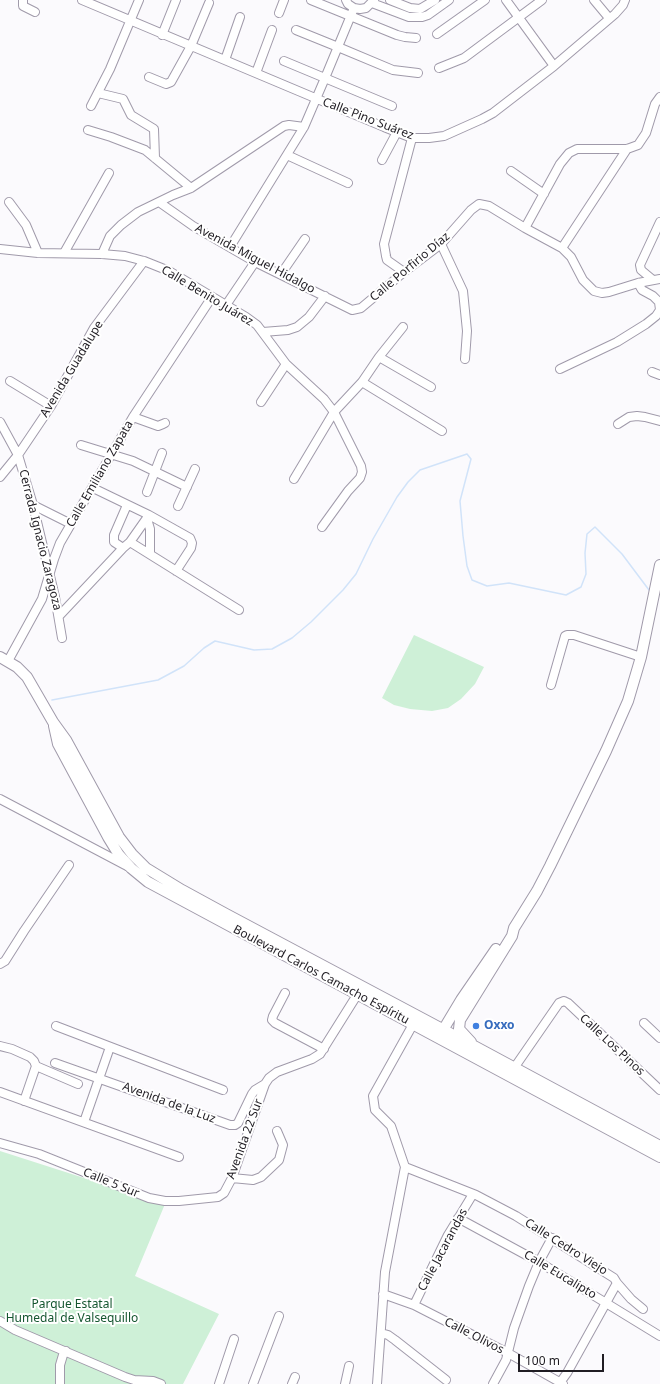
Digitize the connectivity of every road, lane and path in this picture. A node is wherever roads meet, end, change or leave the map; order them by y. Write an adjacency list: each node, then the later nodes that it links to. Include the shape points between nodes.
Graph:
1 (23, 0): 19 (street, via 23,6)
2 (82, 0): 25 (street, Calle Pino Suárez)
3 (139, 0): 25 (street)
4 (176, 0): 29 (street)
5 (284, 0): 20 (street)
6 (311, 0): 22 (street)
7 (346, 0): 18 (street)
8 (390, 0): 9 (street, via 420,9)
9 (435, 0)
10 (449, 0): 16 (street, via 422,17 409,17)
11 (485, 0): 28 (street)
12 (506, 0): 23 (street)
13 (542, 0): 23 (street)
14 (594, 0): 24 (street)
15 (625, 0): 24 (street, Calle Pino Suárez, via 620,9)
16 (373, 1): 18 (street, via 366,8)
17 (209, 3): 31 (street)
18 (354, 8): 22 (street)
19 (35, 12)
20 (279, 13)
21 (240, 17): 33 (street)
22 (350, 17): 30 (street, via 405,37); 32 (street)
23 (519, 18): 35 (street); 36 (street, via 464,58)
24 (609, 18): 35 (street, Calle Pino Suárez)
25 (130, 20): 29 (street, Calle Pino Suárez); 41 (street)
26 (272, 30): 37 (street)
27 (296, 30): 32 (street)
28 (437, 34)
29 (162, 35): 31 (street, Calle Pino Suárez)
30 (416, 38)
31 (191, 46): 33 (street, Calle Pino Suárez); 39 (street, via 171,82 164,84)
32 (338, 47): 38 (street, via 393,70); 40 (street)
33 (225, 60): 37 (street, Calle Pino Suárez)
34 (284, 61): 40 (street)
35 (554, 66): 49 (street, Calle Pino Suárez, via 482,119 444,136)
36 (439, 68)
37 (256, 73): 43 (street, Calle Pino Suárez)
38 (418, 73)
39 (150, 77)
40 (325, 78): 43 (street); 45 (street)
41 (98, 93): 44 (street); 52 (street, via 123,99 131,115 154,129)
42 (660, 97): 50 (street, via 642,140)
43 (316, 99): 46 (street); 48 (street, Calle Pino Suárez)
44 (91, 106)
45 (392, 106)
46 (304, 126): 51 (street); 57 (street, via 284,126)
47 (88, 130): 52 (street, via 145,150)
48 (397, 132): 49 (street, Calle Pino Suárez); 53 (street)
49 (412, 138): 73 (street, via 384,244 387,260)
50 (627, 149): 58 (street, via 573,150 560,164); 66 (street)
51 (287, 155): 56 (street); 65 (street)
52 (155, 158): 57 (street)
53 (382, 160)
54 (511, 171): 58 (street)
55 (109, 173): 69 (street)
56 (348, 183)
57 (191, 188): 60 (street)
58 (544, 194): 62 (street)
59 (9, 202): 68 (street, via 26,225)
60 (159, 202): 65 (street, Avenida Miguel Hidalgo, via 193,226); 70 (street, via 138,212 114,231)
61 (660, 222): 75 (street, via 640,266 640,270)
62 (525, 228): 64 (street, Calle Porfirio Díaz, via 489,206 479,204); 66 (street, Calle Porfirio Díaz)
63 (305, 239): 74 (street)
64 (441, 244): 73 (street, Calle Porfirio Díaz); 84 (street, via 463,291 467,331)
65 (230, 247): 72 (street, Avenida Miguel Hidalgo)
66 (562, 248): 76 (street, Calle Porfirio Díaz, via 571,257 583,280 594,290 609,292)
67 (0, 249): 68 (street, Calle Benito Juárez)
68 (38, 253): 69 (street, Calle Benito Juárez)
69 (64, 253): 70 (street, Calle Benito Juárez)
70 (102, 254): 71 (street, Calle Benito Juárez)
71 (144, 261): 78 (street, Calle Benito Juárez, via 169,271); 91 (street, Avenida Guadalupe, via 92,332)
72 (255, 262): 74 (street, Avenida Miguel Hidalgo); 79 (street)
73 (404, 272): 80 (street, Calle Porfirio Díaz, via 361,308)
74 (281, 274): 77 (street, Avenida Miguel Hidalgo)
75 (656, 280): 76 (street, Calle Porfirio Díaz)
76 (638, 283): 86 (street, via 639,288 659,302 660,310 656,316 617,342)
77 (325, 296): 80 (street, Avenida Miguel Hidalgo); 82 (street, via 309,317 297,327)
78 (212, 297): 79 (street, Calle Benito Juárez); 93 (street, Calle Emiliano Zapata)
79 (226, 305): 82 (street, Calle Benito Juárez, via 257,325)
80 (355, 310)
81 (403, 327): 83 (street)
82 (263, 332): 85 (street, Calle Benito Juárez)
83 (379, 357): 88 (street); 89 (street)
84 (465, 359)
85 (286, 364): 90 (street); 92 (street, Calle Benito Juárez, via 324,399)
86 (560, 369)
87 (10, 381): 91 (street)
88 (362, 382): 92 (street); 98 (street)
89 (431, 387)
90 (261, 402)
91 (51, 406): 101 (street, Avenida Guadalupe)
92 (334, 412): 106 (street); 115 (street, Calle Benito Juárez, via 360,462 362,472)
93 (133, 417): 96 (street, via 155,426); 102 (street, Calle Emiliano Zapata)
94 (660, 421): 97 (street, via 637,416 629,417)
95 (0, 422): 101 (street, Cerrada Ignacio Zaragoza)
96 (165, 423)
97 (618, 424)
98 (442, 431)
99 (81, 445): 102 (street)
100 (162, 453): 104 (street)
101 (18, 455): 105 (street, Avenida Guadalupe); 110 (street, Cerrada Ignacio Zaragoza)
102 (111, 455): 104 (street); 108 (street, Calle Emiliano Zapata)
103 (195, 469): 107 (street)
104 (155, 472): 107 (street); 109 (street)
105 (0, 477)
106 (294, 479)
107 (187, 486): 112 (street)
108 (93, 488): 111 (street); 114 (street, Calle Emiliano Zapata)
109 (147, 492)
110 (33, 505): 114 (street); 121 (street, Cerrada Ignacio Zaragoza)
111 (127, 505): 113 (street); 117 (street, via 114,535 114,542)
112 (178, 506)
113 (148, 517): 116 (street); 118 (street); 120 (street, via 188,536 192,541 191,548)
114 (71, 524): 121 (street, Calle Emiliano Zapata, via 60,542)
115 (322, 527)
116 (130, 542): 117 (street); 118 (street)
117 (123, 548): 123 (street)
118 (150, 554): 120 (street)
119 (660, 565): 125 (main road)
120 (176, 571): 122 (street)
121 (50, 573): 123 (street, Cerrada Ignacio Zaragoza); 126 (street, Calle Emiliano Zapata, via 42,599)
122 (239, 610)
123 (59, 616): 124 (street, Cerrada Ignacio Zaragoza)
124 (62, 638)
125 (642, 657): 127 (street, via 569,634 565,636); 132 (main road, via 615,732 570,828)
126 (4, 659): 128 (main road, Boulevard Carlos Camacho Espíritu, via 17,667 27,678)
127 (551, 685)
128 (53, 722): 131 (main road, Boulevard Carlos Camacho Espíritu, via 58,744 83,792 119,855); 137 (main road, Boulevard Carlos Camacho Espíritu, via 66,740 119,837 146,868)
129 (0, 799): 131 (street)
130 (69, 865): 133 (street, via 5,961)
131 (131, 868): 135 (main road, Boulevard Carlos Camacho Espíritu, via 154,885)
132 (514, 928): 136 (main road, via 507,932); 139 (main road, via 512,936)
133 (0, 964)
134 (285, 993): 146 (street, via 272,1020)
135 (357, 995): 137 (main road, Boulevard Carlos Camacho Espíritu); 146 (street)
136 (450, 1018): 139 (main road); 141 (main road)
137 (415, 1021): 141 (main road, Boulevard Carlos Camacho Espíritu); 163 (street, via 373,1096 375,1110 391,1126)
138 (644, 1023): 142 (street)
139 (459, 1024): 145 (main road, via 459,1028)
140 (56, 1026): 144 (street)
141 (440, 1034): 145 (main road, Boulevard Carlos Camacho Espíritu); 149 (main road, Boulevard Carlos Camacho Espíritu)
142 (660, 1038)
143 (0, 1046): 148 (street, via 30,1057)
144 (110, 1047): 150 (street); 153 (street)
145 (476, 1047): 149 (main road, Boulevard Carlos Camacho Espíritu)
146 (324, 1049): 152 (street, via 312,1059 277,1072)
147 (55, 1063): 150 (street, Avenida de la Luz)
148 (36, 1066): 151 (street); 156 (street)
149 (512, 1072): 154 (street, Calle Los Pinos, via 559,1003 564,1001); 160 (main road, Boulevard Carlos Camacho Espíritu); 162 (main road, Boulevard Carlos Camacho Espíritu)
150 (99, 1078): 152 (street, Avenida de la Luz, via 230,1125 238,1123 252,1094); 157 (street)
151 (78, 1084)
152 (265, 1084): 164 (street, Avenida 22 Sur)
153 (223, 1090)
154 (660, 1090)
155 (0, 1092): 156 (street)
156 (24, 1101): 157 (street)
157 (84, 1122): 161 (street)
158 (277, 1131): 164 (street, via 283,1145 278,1160 261,1177 253,1180)
159 (0, 1143): 165 (street, Calle 5 Sur, via 39,1154 149,1198 179,1201 218,1198)
160 (660, 1146)
161 (179, 1157)
162 (660, 1157)
163 (405, 1168): 166 (street, Calle Cedro Viejo); 171 (street)
164 (232, 1178): 165 (street, Avenida 22 Sur)
165 (224, 1194)
166 (473, 1194): 167 (street, Calle Jacarandas); 168 (street, Calle Cedro Viejo)
167 (458, 1218): 169 (street, Calle Eucalipto); 173 (street, Calle Jacarandas)
168 (552, 1238): 169 (street); 170 (street, Calle Cedro Viejo, via 614,1278)
169 (539, 1262): 172 (street, Calle Eucalipto); 181 (street, via 514,1328)
170 (617, 1283): 172 (street, Calle Cedro Viejo); 174 (street)
171 (383, 1294): 173 (street, Calle Olivos); 177 (street)
172 (605, 1302): 178 (street, Calle Eucalipto); 191 (street, Calle Cedro Viejo)
173 (414, 1305): 181 (street, Calle Olivos)
174 (643, 1309)
175 (279, 1316): 187 (street)
176 (0, 1322): 180 (street)
177 (381, 1333): 183 (street, via 395,1340); 189 (street)
178 (660, 1336)
179 (234, 1339): 186 (street)
180 (66, 1351): 184 (street, via 60,1365); 185 (street, via 125,1377)
181 (508, 1353): 190 (street); 191 (street, Calle Olivos)
182 (349, 1366): 188 (street)
183 (446, 1380)
184 (60, 1384)
185 (161, 1384)
186 (219, 1384)
187 (253, 1384)
188 (345, 1384)
189 (377, 1384)
190 (493, 1384)
191 (560, 1384)

